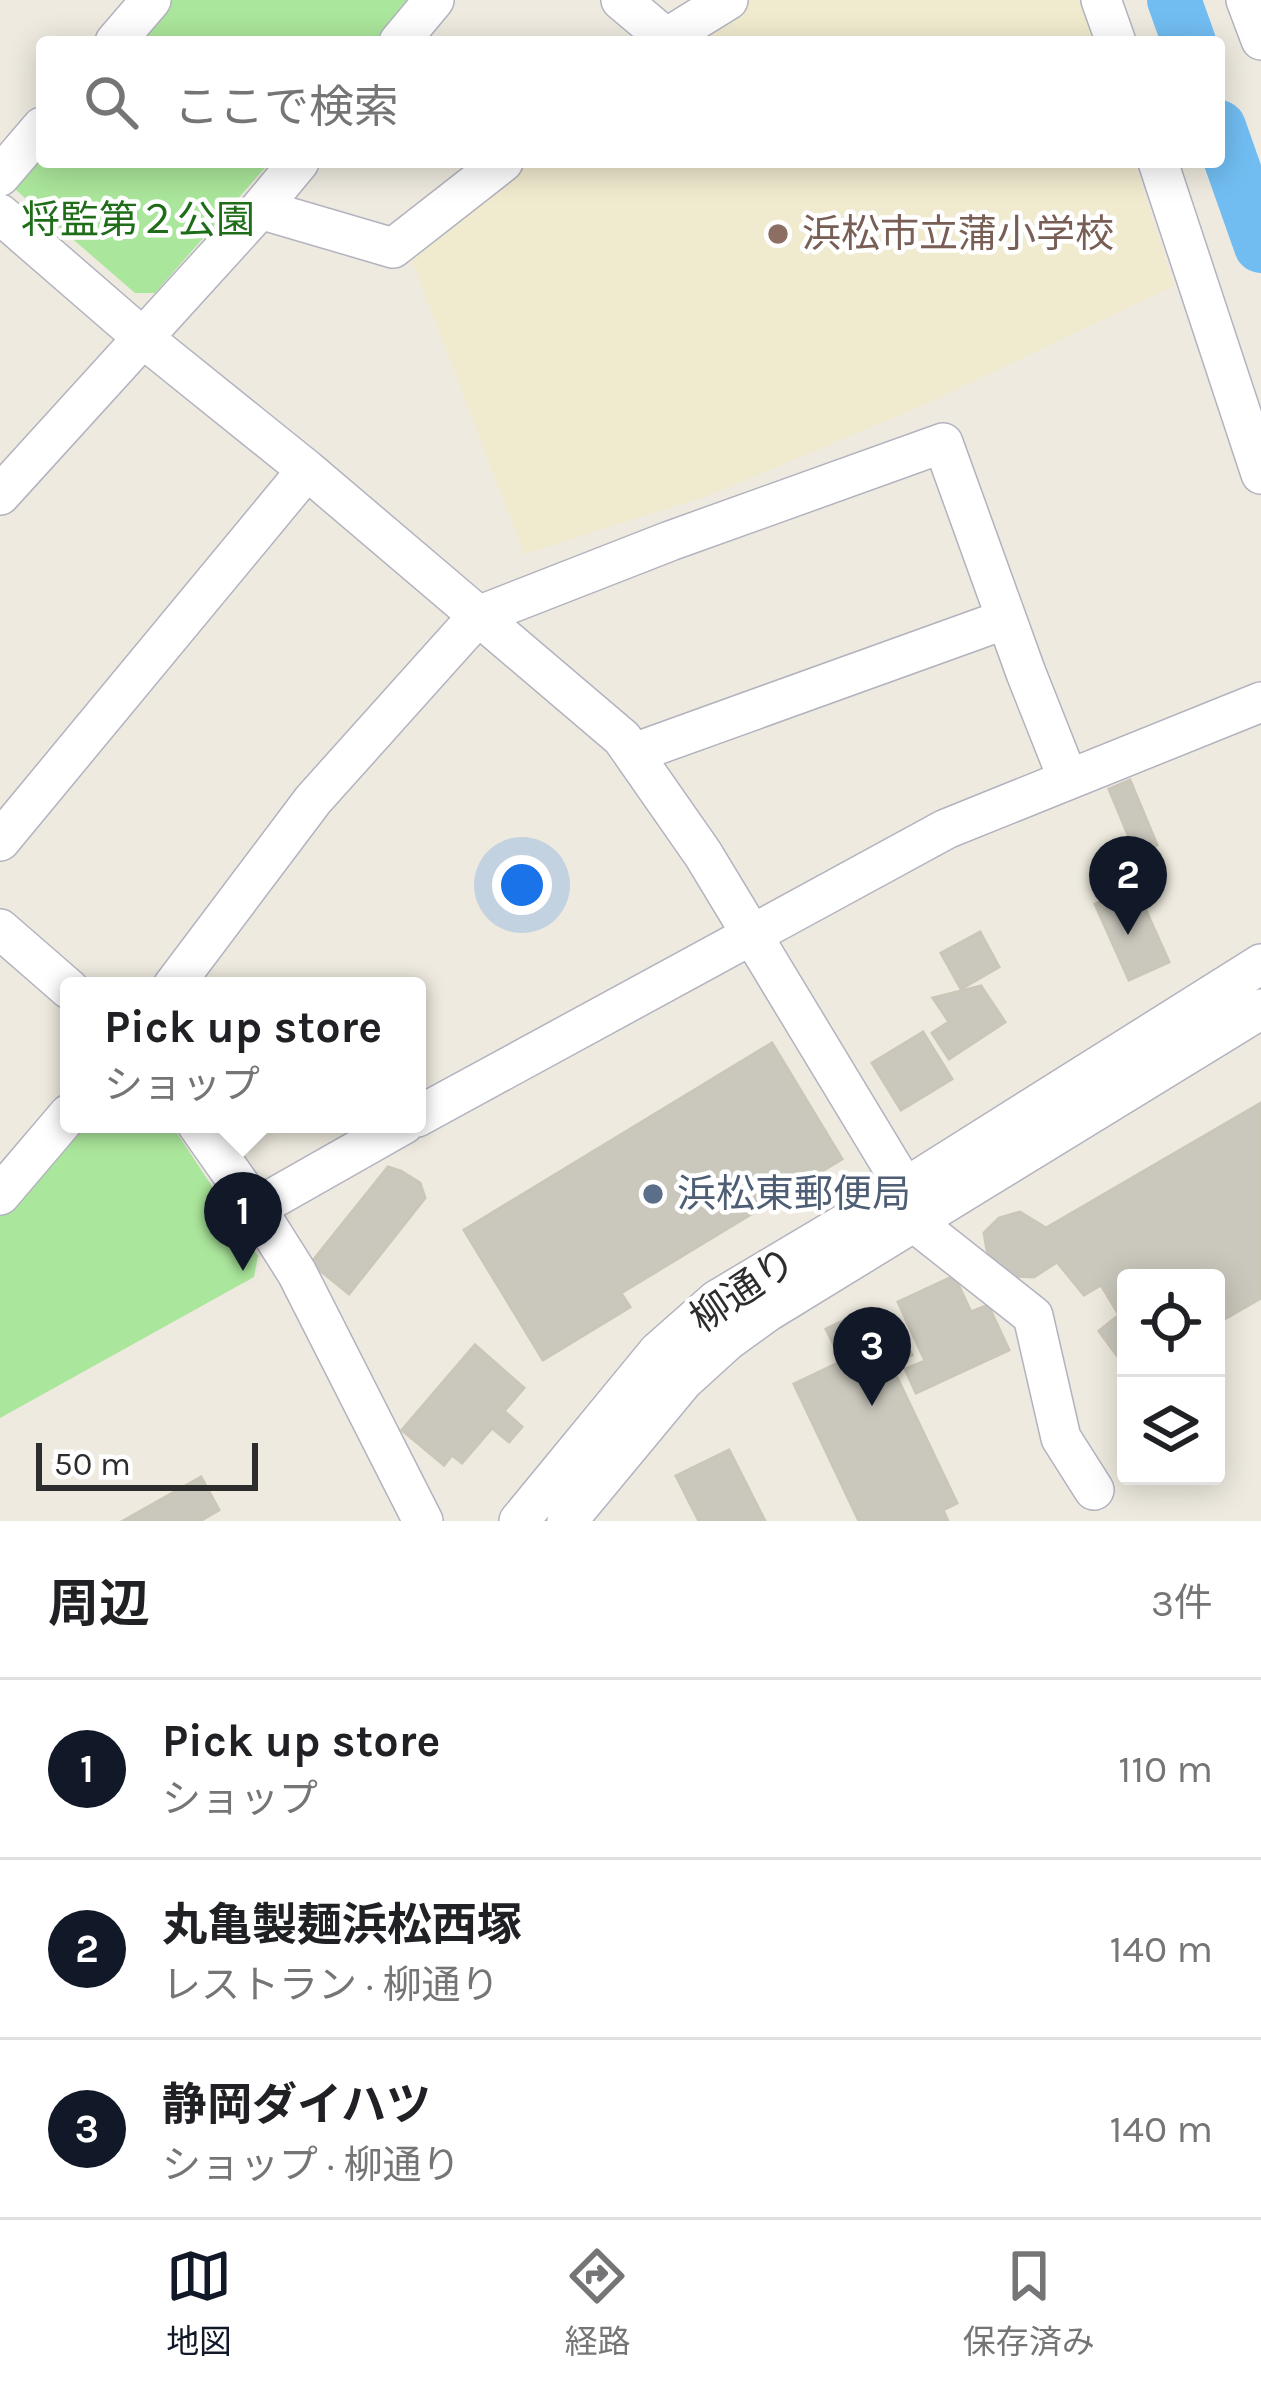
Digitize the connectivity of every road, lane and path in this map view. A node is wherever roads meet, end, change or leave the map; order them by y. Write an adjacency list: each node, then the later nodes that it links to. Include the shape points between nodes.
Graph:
1 (151, 0): 7 (street)
2 (434, 0): 8 (street)
3 (621, 0): 9 (street)
4 (728, 0): 10 (street)
5 (1101, 0): 11 (street)
6 (1246, 0): 12 (street)
7 (120, 36)
8 (404, 36)
9 (659, 36)
10 (670, 36)
11 (1114, 36)
12 (1261, 40)
13 (36, 134): 17 (street)
14 (294, 168): 18 (street)
15 (495, 168): 18 (street, via 393,248)
16 (1160, 168): 22 (street)
17 (0, 176)
18 (260, 209): 20 (street)
19 (0, 214): 20 (street)
20 (143, 338): 21 (street); 23 (street)
21 (307, 470): 24 (street); 29 (street)
22 (1261, 474)
23 (0, 495)
24 (478, 616): 25 (street, via 943,443); 27 (street); 33 (street, via 313,800)
25 (1006, 619): 27 (street); 28 (street)
26 (1261, 702): 28 (street)
27 (634, 753): 31 (street)
28 (1068, 779): 31 (street, via 946,829)
29 (0, 842)
30 (0, 929): 34 (street)
31 (753, 934): 36 (street); 41 (street)
32 (1261, 964): 41 (street, 柳通り)
33 (179, 977)
34 (60, 980)
35 (1261, 1009): 41 (street, 柳通り)
36 (426, 1112)
37 (60, 1125): 40 (street)
38 (203, 1133): 42 (street)
39 (388, 1133): 42 (street)
40 (0, 1195)
41 (910, 1205): 43 (street, via 1033,1316 1061,1438); 45 (street, 柳通り, via 702,1312 658,1352); 46 (street, 柳通り, via 727,1341)
42 (256, 1208): 44 (street)
43 (1094, 1490)
44 (423, 1521)
45 (519, 1521)
46 (567, 1521)

